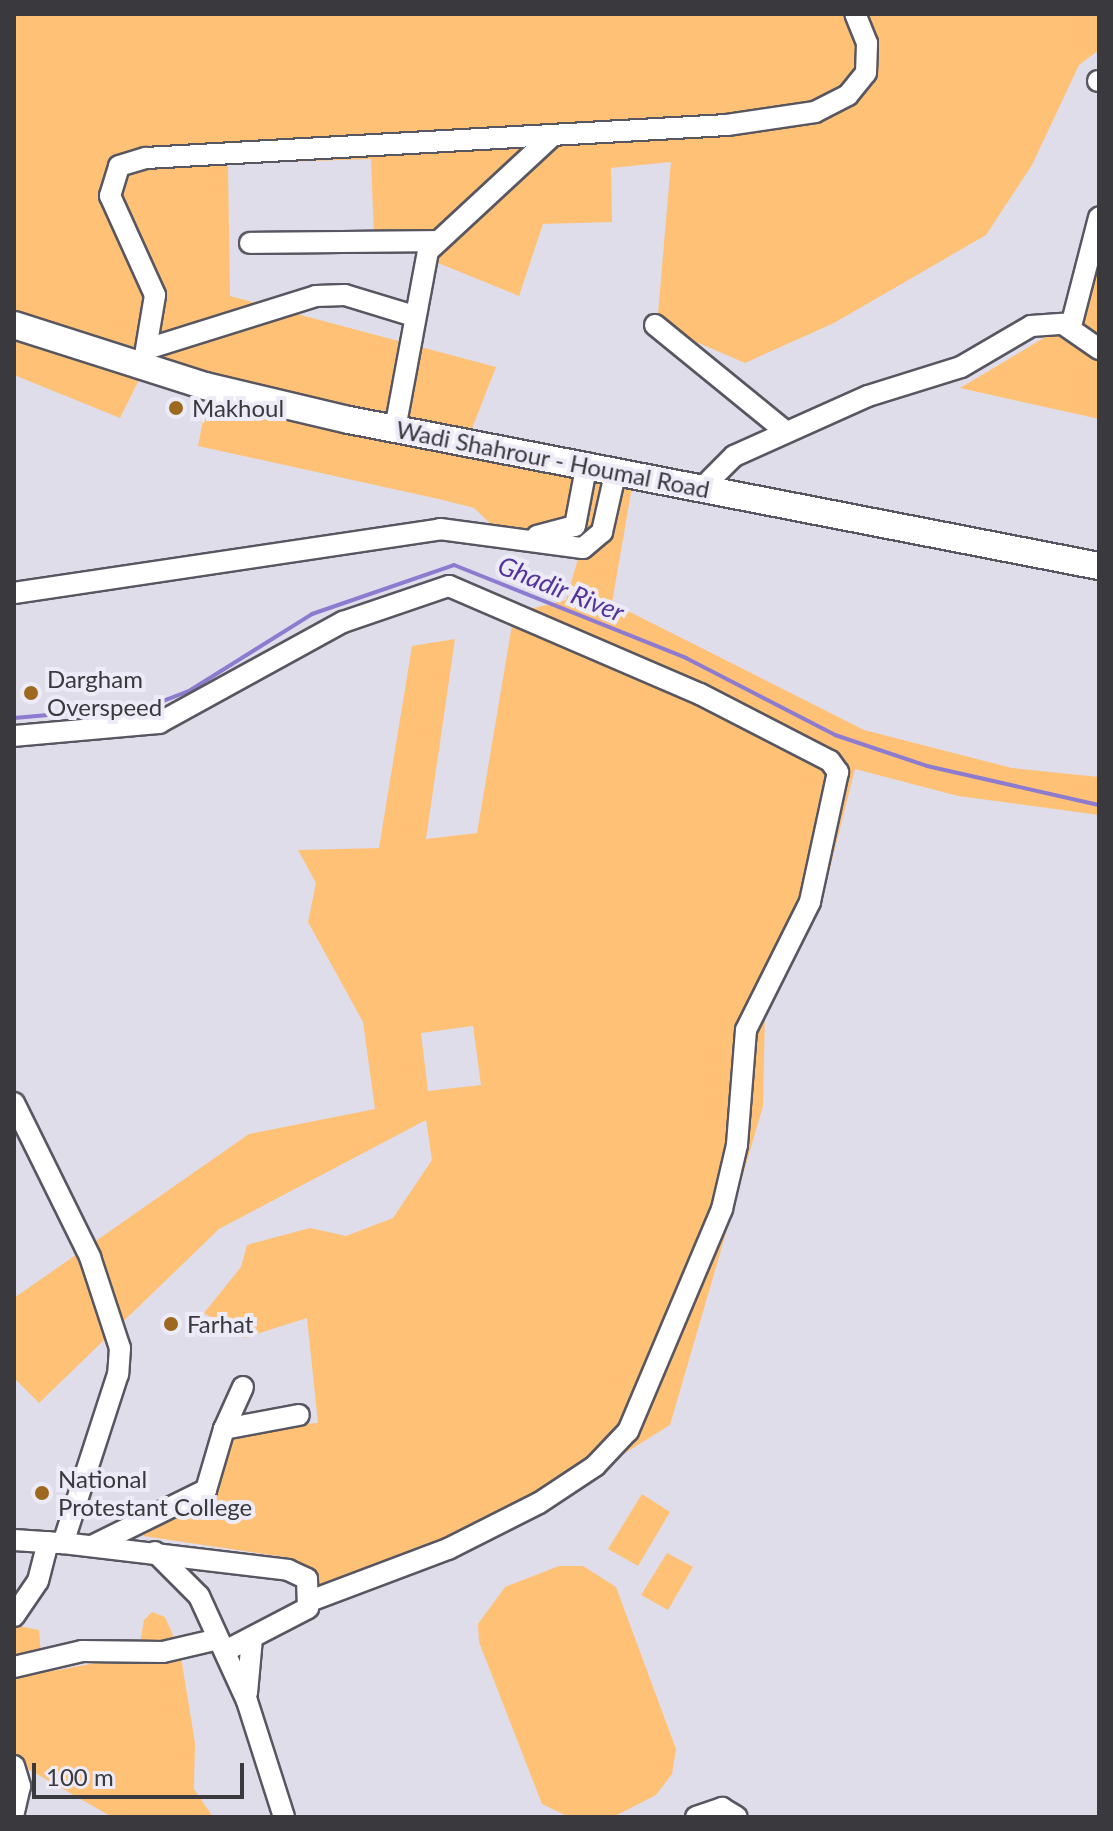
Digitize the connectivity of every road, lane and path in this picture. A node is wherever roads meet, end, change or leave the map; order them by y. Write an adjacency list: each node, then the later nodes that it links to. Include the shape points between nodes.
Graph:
1 (855, 14): 2 (street, via 867,43 866,73 832,106 727,125)
2 (550, 138): 4 (street); 11 (street, via 146,158 119,166 110,196 155,295)
3 (1099, 218): 9 (street)
4 (435, 241): 5 (street); 6 (street)
5 (250, 243)
6 (411, 315): 11 (street, via 345,295 316,296); 12 (street)
7 (14, 325): 11 (main road, Wadi Shahrour - Houmal Road)
8 (655, 325): 13 (street)
9 (1071, 326): 10 (street); 13 (street, via 1031,326 961,367)
10 (1099, 349)
11 (147, 358): 12 (main road, Wadi Shahrour - Houmal Road)
12 (395, 429): 14 (main road, Wadi Shahrour - Houmal Road)
13 (786, 432): 16 (street, via 734,456)
14 (587, 463): 15 (main road, Wadi Shahrour - Houmal Road); 17 (street, via 575,526)
15 (616, 470): 16 (main road, Wadi Shahrour - Houmal Road); 17 (street, via 596,542 566,548)
16 (703, 487): 18 (main road, Wadi Shahrour - Houmal Road)
17 (519, 537): 19 (street, via 460,529 406,532)
18 (1099, 566)
19 (14, 593)
20 (14, 736): 31 (street, via 159,723 343,622 449,586 700,694 830,761 838,772 810,902 746,1030 737,1145 722,1209 628,1431 595,1466 539,1503 448,1549)
21 (14, 1103): 26 (street, via 90,1257 120,1348 118,1374)
22 (243, 1387): 24 (street)
23 (299, 1415): 24 (street)
24 (224, 1429): 27 (street, via 206,1490)
25 (14, 1540): 26 (street)
26 (55, 1542): 27 (street); 32 (street, via 38,1581)
27 (94, 1545): 28 (street)
28 (152, 1550): 29 (street); 30 (street)
29 (208, 1558): 30 (street, via 193,1569); 31 (street, via 295,1571 307,1579)
30 (190, 1582): 34 (street)
31 (312, 1600): 33 (street)
32 (14, 1616)
33 (252, 1638): 34 (street); 36 (street)
34 (222, 1645): 35 (street, via 163,1652 82,1651); 36 (street)
35 (14, 1667)
36 (247, 1701): 39 (street)
37 (14, 1766): 38 (street, via 20,1786)
38 (14, 1812)
39 (284, 1817)
40 (696, 1817): 41 (street, via 722,1808)
41 (737, 1817)

